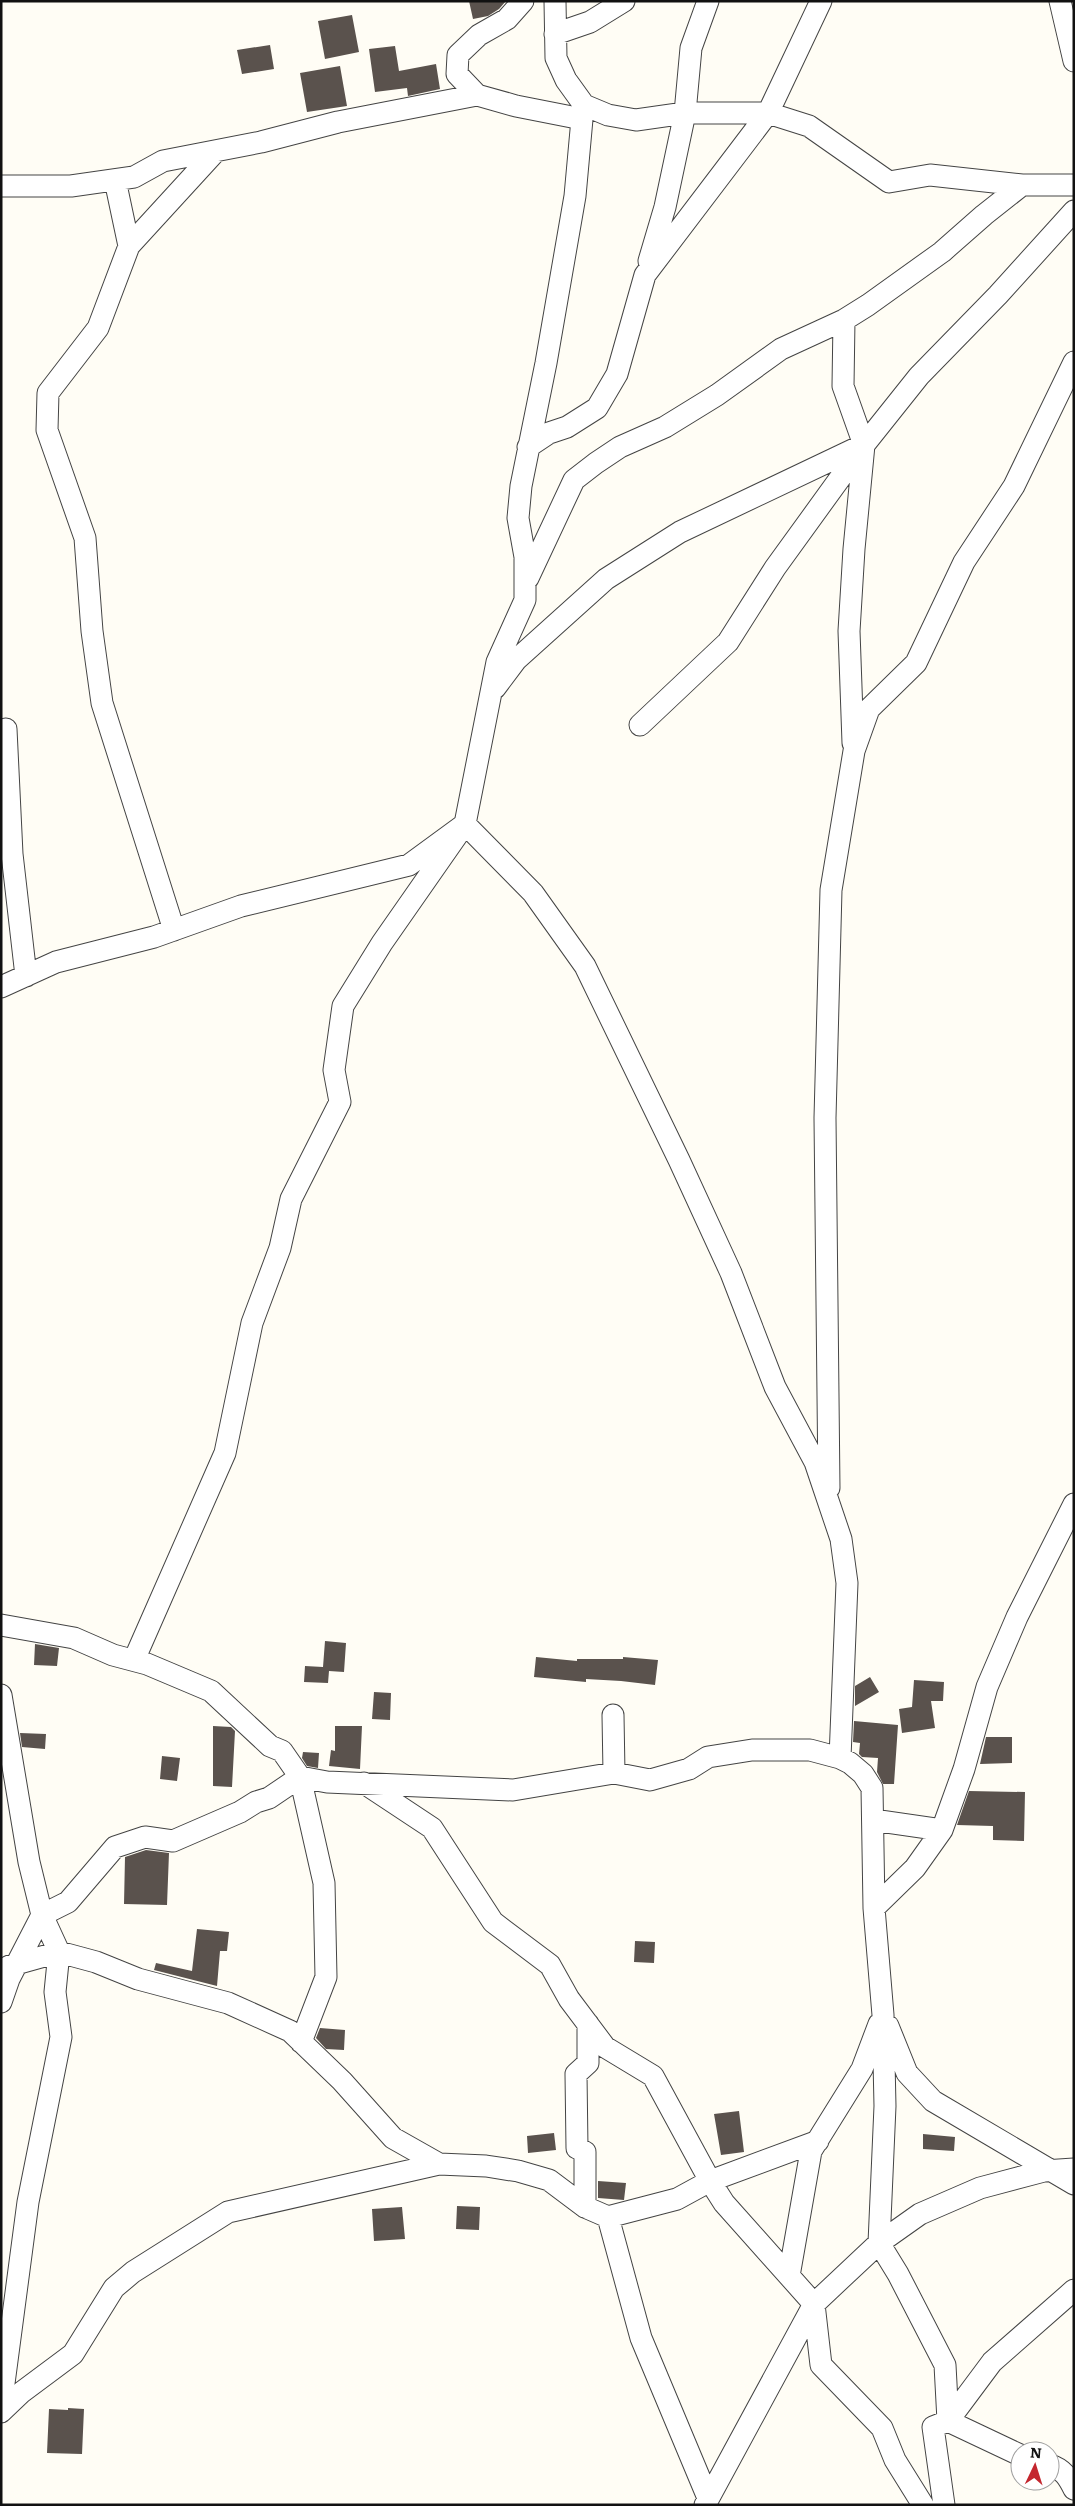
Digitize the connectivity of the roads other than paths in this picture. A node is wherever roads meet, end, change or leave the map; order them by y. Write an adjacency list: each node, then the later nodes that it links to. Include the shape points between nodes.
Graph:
1 (523, 1): 9 (street, via 507,19 479,35 458,56 456,74)
2 (555, 1): 7 (street)
3 (624, 1): 7 (street, via 590,22)
4 (708, 1): 11 (street, via 691,48)
5 (821, 1): 12 (street)
6 (1060, 1): 8 (street)
7 (555, 34): 10 (street, via 556,58)
8 (1074, 61)
9 (476, 95): 10 (street, via 516,106); 13 (street, via 338,122)
10 (583, 112): 11 (street, via 636,120); 24 (street, via 576,196)
11 (685, 113): 12 (street); 20 (street, via 665,206)
12 (768, 113): 15 (street, via 810,126 889,182 930,175); 20 (street)
13 (216, 151): 14 (street, via 163,161 134,177); 19 (street)
14 (115, 180): 17 (street, via 71,186); 19 (street)
15 (1022, 185): 16 (street); 21 (street, via 942,252)
16 (1074, 185)
17 (1, 186)
18 (1074, 211): 23 (street, via 918,376)
19 (129, 246): 31 (street, via 98,328 48,393 47,430 84,538 102,703)
20 (644, 275): 24 (street, via 617,374 597,408)
21 (844, 320): 23 (street, via 843,386); 25 (street, via 782,349 717,395 665,427 620,447 574,480)
22 (1074, 362): 29 (street, via 1014,486 964,562 916,663 869,709)
23 (864, 445): 26 (street, via 680,532 606,579 516,660); 27 (street, via 775,568 728,642); 29 (street, via 849,631)
24 (528, 448): 25 (street, via 518,518 525,557)
25 (525, 585): 26 (street, via 525,600 498,662)
26 (491, 693): 30 (street)
27 (640, 725)
28 (6, 729): 32 (street, via 12,854)
29 (854, 751): 34 (street, via 831,890 825,1118 830,1480)
30 (465, 824): 31 (street, via 409,865 241,906); 34 (street, via 533,893 585,966 723,1256 775,1387 815,1462); 37 (street, via 342,1006 334,1070 340,1102 291,1199 280,1248 252,1324 225,1453)
31 (174, 930): 32 (street, via 56,962)
32 (26, 976): 33 (street)
33 (1, 987)
34 (827, 1499): 40 (street, via 841,1539 847,1583)
35 (1074, 1504): 45 (street, via 1017,1617 987,1688 964,1769)
36 (1, 1625): 37 (street, via 74,1638 113,1655)
37 (134, 1660): 42 (street, via 211,1691 270,1746 282,1751)
38 (1, 1695): 47 (street, via 29,1862)
39 (613, 1715): 41 (street)
40 (840, 1758): 41 (street, via 810,1750 752,1750 708,1757 689,1769 650,1780); 44 (street, via 863,1774 872,1788)
41 (614, 1773): 43 (street, via 512,1790)
42 (300, 1777): 43 (street, via 327,1782); 47 (street, via 269,1798 173,1841 145,1837 115,1847 68,1902); 53 (street, via 324,1883 326,1977)
43 (364, 1782): 52 (street, via 432,1828 493,1922 550,1965)
44 (873, 1820): 45 (street); 46 (street)
45 (942, 1830): 46 (street, via 915,1868)
46 (874, 1908): 51 (street)
47 (42, 1915): 48 (street); 49 (street)
48 (59, 1952): 49 (street); 53 (street, via 96,1962 138,1979 228,2003 290,2031); 66 (street, via 55,1992 62,2037 28,2202)
49 (9, 1966): 50 (street)
50 (1, 2002)
51 (883, 2015): 54 (street, via 862,2069); 57 (street, via 907,2073 933,2101); 62 (street, via 885,2106)
52 (588, 2024): 58 (street, via 605,2047 653,2076); 60 (street, via 588,2064 576,2074 577,2148 585,2152)
53 (301, 2042): 55 (street, via 342,2081 393,2138)
54 (818, 2141): 58 (street); 63 (street, via 811,2151)
55 (439, 2164): 60 (street, via 486,2166 549,2180); 67 (street, via 228,2212 133,2272 114,2288 73,2354)
56 (1074, 2169): 57 (street)
57 (1050, 2171): 59 (street); 62 (street, via 980,2188 920,2214)
58 (710, 2181): 61 (street, via 677,2199); 63 (street, via 724,2203)
59 (1074, 2184)
60 (585, 2206): 61 (street)
61 (608, 2217): 73 (street, via 641,2338)
62 (879, 2243): 65 (street); 68 (street, via 945,2365)
63 (789, 2276): 65 (street)
64 (1074, 2290): 68 (street, via 992,2362)
65 (814, 2304): 73 (street); 74 (street, via 821,2365 882,2428 895,2460)
66 (1, 2406)
67 (1, 2412)
68 (948, 2420): 69 (street); 75 (street, via 933,2427)
69 (1010, 2450)
70 (696, 2461): 73 (street)
71 (1060, 2468): 72 (street, via 1069,2477)
72 (1074, 2490)
73 (706, 2501)
74 (923, 2505)
75 (944, 2505)

